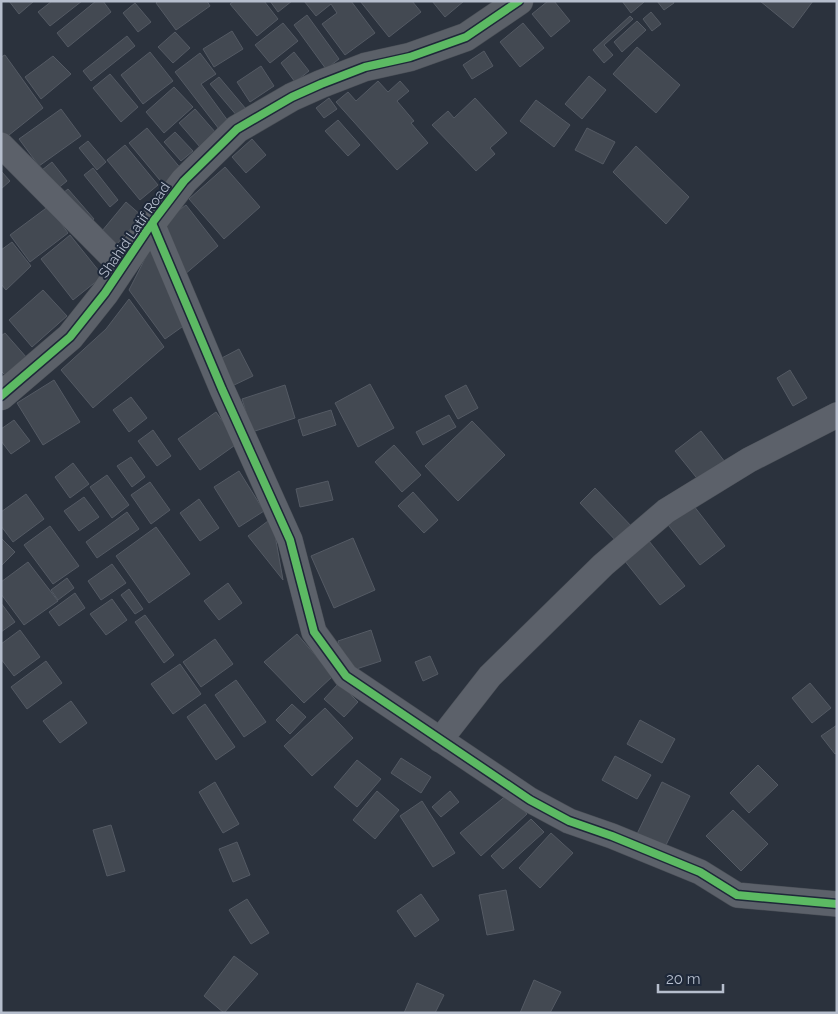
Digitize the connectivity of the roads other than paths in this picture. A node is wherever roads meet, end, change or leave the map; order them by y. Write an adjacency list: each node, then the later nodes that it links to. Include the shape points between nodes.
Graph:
1 (519, 1): 3 (street, Shahid Latif Road, via 466,37 321,84 237,129 184,182)
2 (1, 145): 4 (street)
3 (152, 223): 4 (street, Shahid Latif Road); 7 (street, via 290,540 314,632 346,676)
4 (122, 267): 5 (street, Shahid Latif Road, via 70,337)
5 (1, 396)
6 (837, 415): 7 (street, via 749,460 666,511 603,566 490,676)
7 (440, 740): 8 (street, via 538,804 569,820 700,872 737,895)
8 (837, 904)

